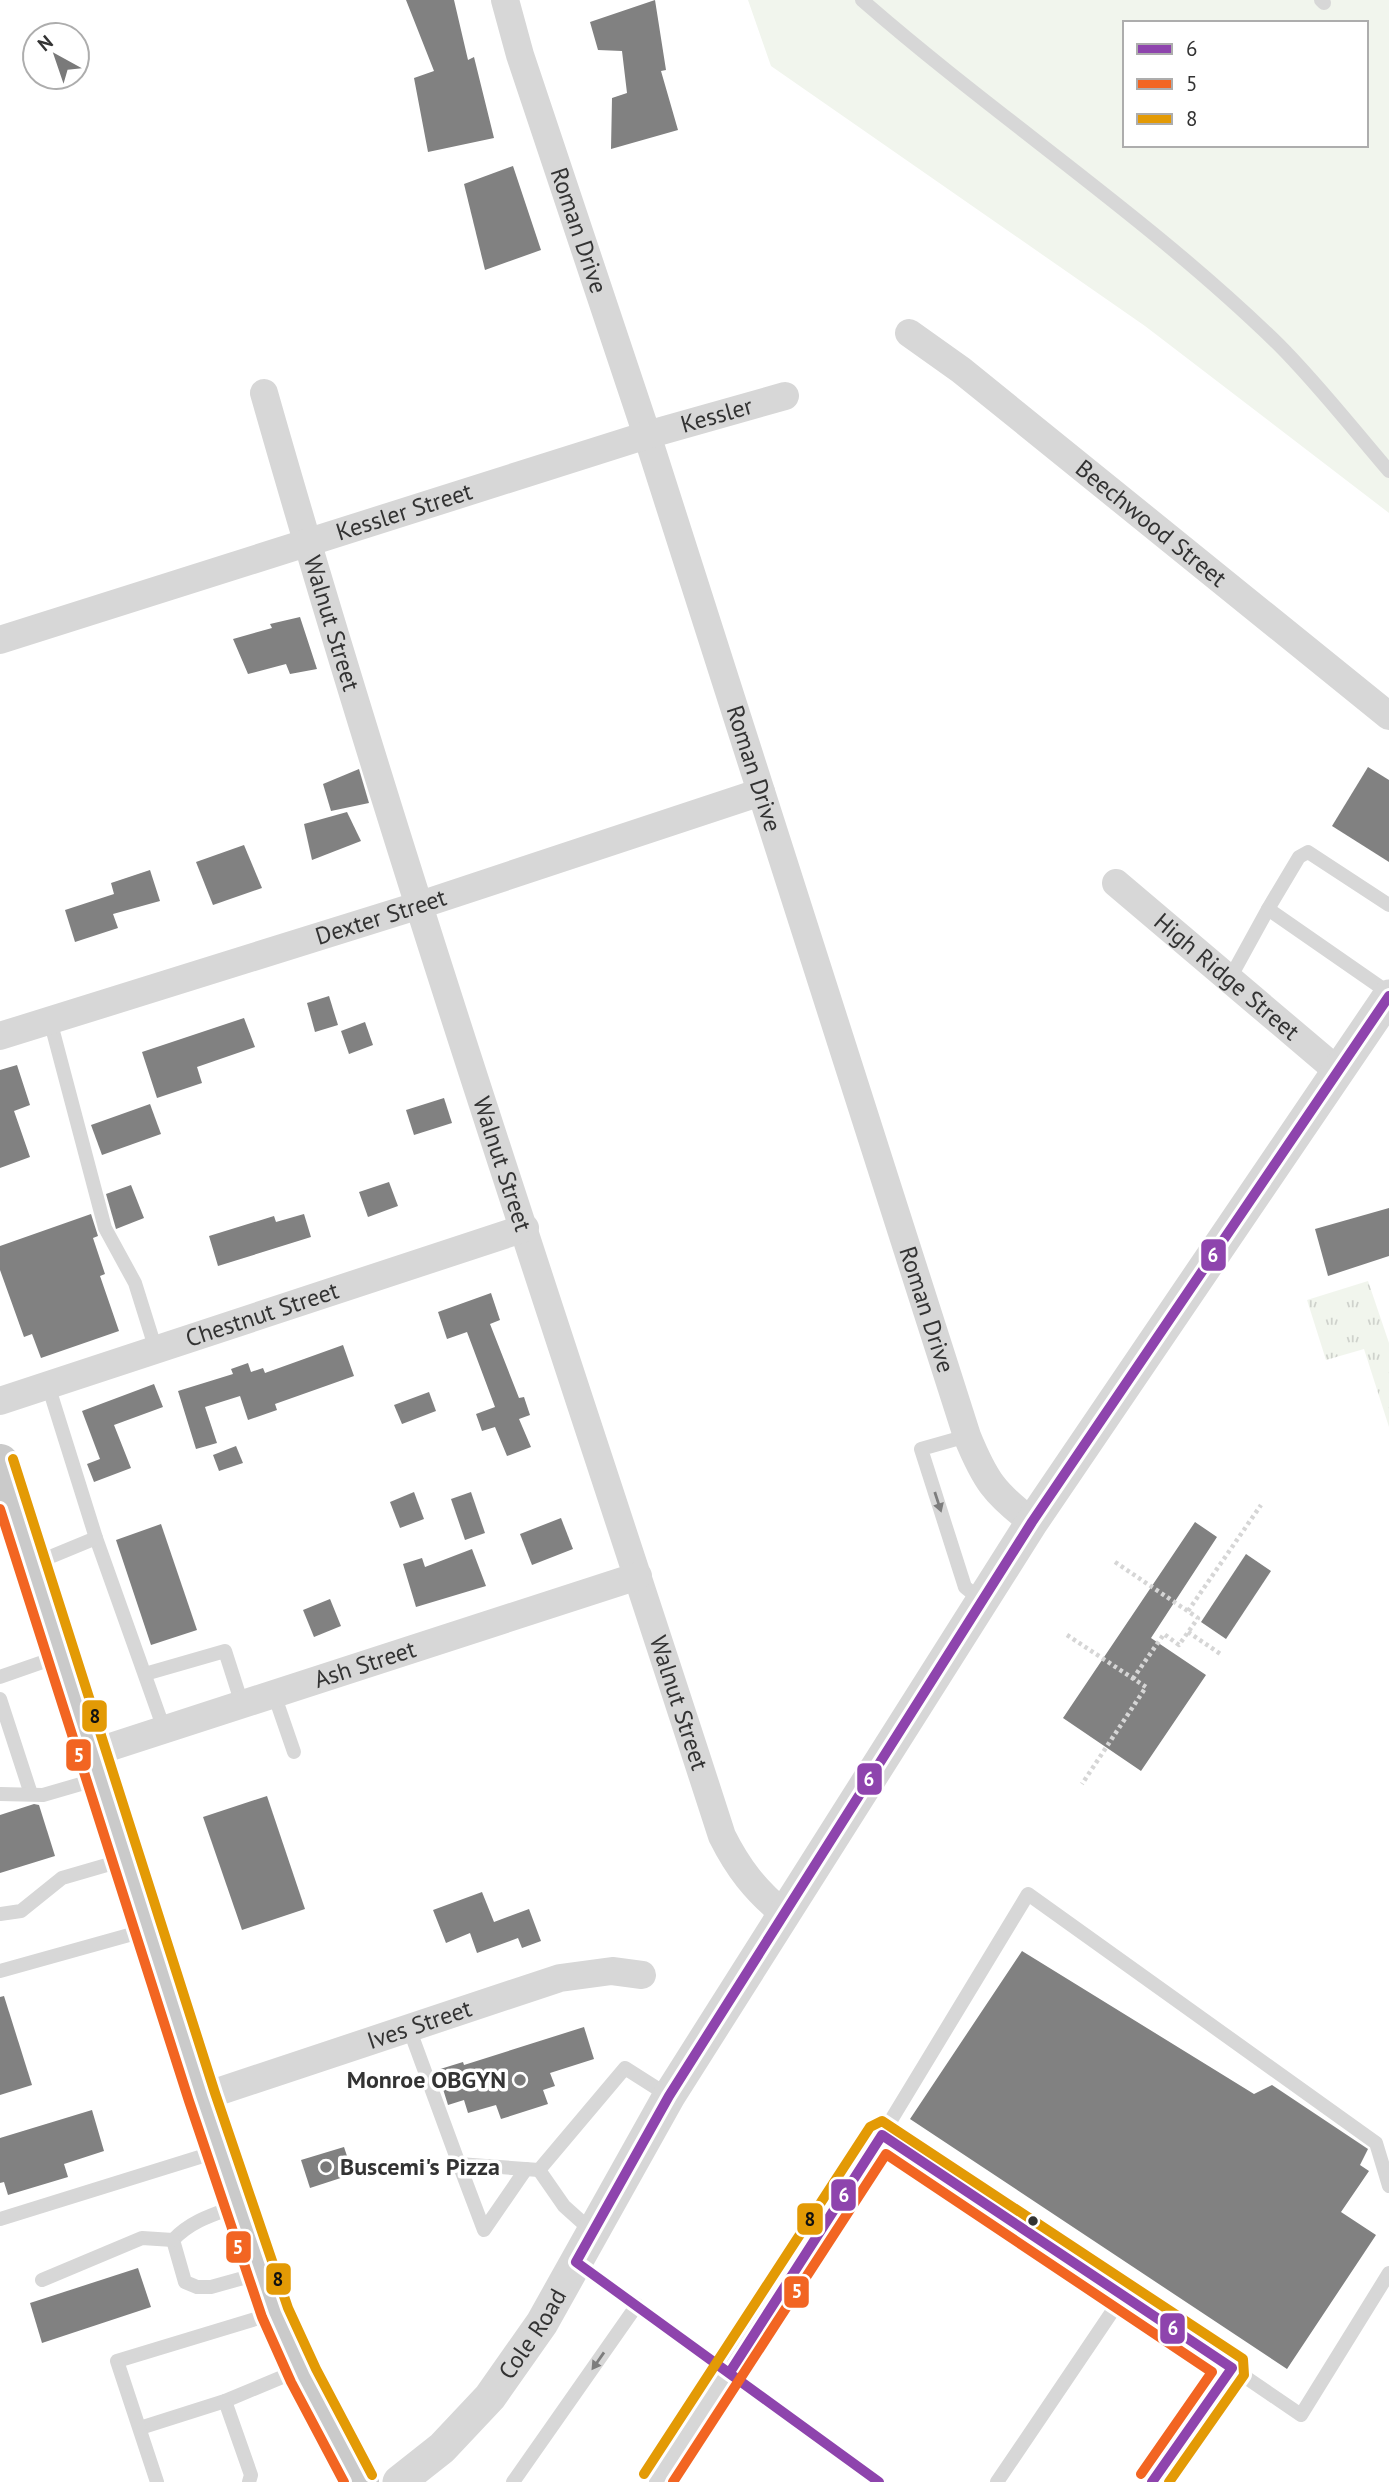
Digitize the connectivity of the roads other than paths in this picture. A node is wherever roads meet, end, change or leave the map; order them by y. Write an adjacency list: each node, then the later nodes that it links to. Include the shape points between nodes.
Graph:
1 (505, 0): 6 (street, Roman Drive)
2 (862, 0): 7 (lane, via 934,62 1154,233 1266,333 1342,411)
3 (909, 333): 10 (street, Beechwood Street, via 961,370)
4 (264, 393): 8 (street, Walnut Street)
5 (785, 396): 6 (street, Kessler)
6 (647, 435): 8 (street, Kessler Street); 11 (street, Roman Drive)
7 (1389, 471)
8 (306, 543): 9 (street, Kessler Street); 13 (street, Walnut Street)
9 (0, 640)
10 (1389, 716)
11 (761, 792): 13 (street, Dexter Street); 25 (street, Roman Drive)
12 (1116, 883): 16 (street, High Ridge Street)
13 (421, 905): 18 (street, Dexter Street); 21 (street, Walnut Street)
14 (1389, 905): 15 (lane, via 1308,852 1299,857)
15 (1268, 909): 16 (lane); 17 (lane)
16 (1229, 980): 20 (street, High Ridge Street)
17 (1389, 995): 20 (street, Cole Road)
18 (50, 1020): 19 (street, Dexter Street); 22 (lane, via 106,1228 135,1283)
19 (0, 1036)
20 (1339, 1072): 27 (street, Cole Road)
21 (525, 1228): 22 (street, Chestnut Street); 30 (street, Walnut Street)
22 (156, 1350): 23 (street, Chestnut Street)
23 (48, 1385): 24 (street, Chestnut Street); 28 (lane)
24 (0, 1401)
25 (967, 1436): 27 (street, Roman Drive, via 981,1471 999,1496); 31 (lane, one-way to 31, via 921,1449 965,1587)
26 (0, 1463): 29 (main road)
27 (1032, 1522): 31 (street, Cole Road)
28 (96, 1538): 29 (lane); 33 (lane)
29 (32, 1564): 32 (main road)
30 (638, 1576): 35 (street, Ash Street); 44 (street, Walnut Street, via 723,1836 737,1866)
31 (982, 1601): 44 (street, Cole Road)
32 (62, 1656): 34 (lane); 40 (main road)
33 (145, 1674): 37 (lane, via 225,1651); 38 (lane)
34 (0, 1677)
35 (274, 1694): 37 (street, Ash Street); 39 (lane)
36 (0, 1699): 42 (lane)
37 (242, 1704): 38 (street, Ash Street)
38 (164, 1729): 40 (street, Ash Street)
39 (294, 1752)
40 (97, 1765): 42 (lane, via 43,1795); 43 (main road)
41 (0, 1794): 42 (lane)
42 (31, 1794)
43 (126, 1859): 45 (lane, via 62,1878 21,1911); 46 (main road)
44 (783, 1913): 50 (street, Cole Road)
45 (0, 1914)
46 (148, 1929): 47 (lane); 51 (main road)
47 (0, 1971)
48 (642, 1975): 49 (street, Ives Street, via 612,1971 560,1978)
49 (409, 2028): 51 (street, Ives Street); 54 (lane)
50 (669, 2096): 55 (lane, via 625,2067); 59 (street, Cole Road)
51 (202, 2097): 53 (main road)
52 (882, 2135): 56 (lane, via 1028,1894 1376,2143); 65 (lane); 70 (lane)
53 (220, 2151): 57 (main road); 58 (lane)
54 (459, 2164): 55 (lane); 55 (lane, via 484,2230)
55 (532, 2170): 59 (lane)
56 (1389, 2186)
57 (239, 2206): 60 (lane, via 197,2220); 62 (main road)
58 (0, 2219)
59 (593, 2232): 61 (street, Cole Road)
60 (173, 2240): 62 (lane, via 186,2281 197,2287); 64 (lane, via 142,2238)
61 (576, 2262): 66 (lane); 77 (street, Cole Road, via 542,2323 490,2397 442,2448)
62 (261, 2273): 67 (main road)
63 (1389, 2273): 68 (lane, via 1301,2415)
64 (42, 2280)
65 (1122, 2297): 68 (lane); 80 (lane)
66 (637, 2305): 70 (lane); 78 (lane, one-way to 78)
67 (275, 2313): 69 (main road); 72 (lane, via 117,2361)
68 (1232, 2368): 81 (lane)
69 (300, 2369): 71 (lane); 76 (main road)
70 (730, 2372): 73 (lane); 79 (lane)
71 (225, 2401): 72 (lane); 75 (lane, via 251,2475)
72 (140, 2428): 74 (lane)
73 (871, 2480)
74 (157, 2482)
75 (249, 2482)
76 (360, 2482)
77 (399, 2482)
78 (513, 2482)
79 (656, 2482)
80 (997, 2482)
81 (1153, 2482)

